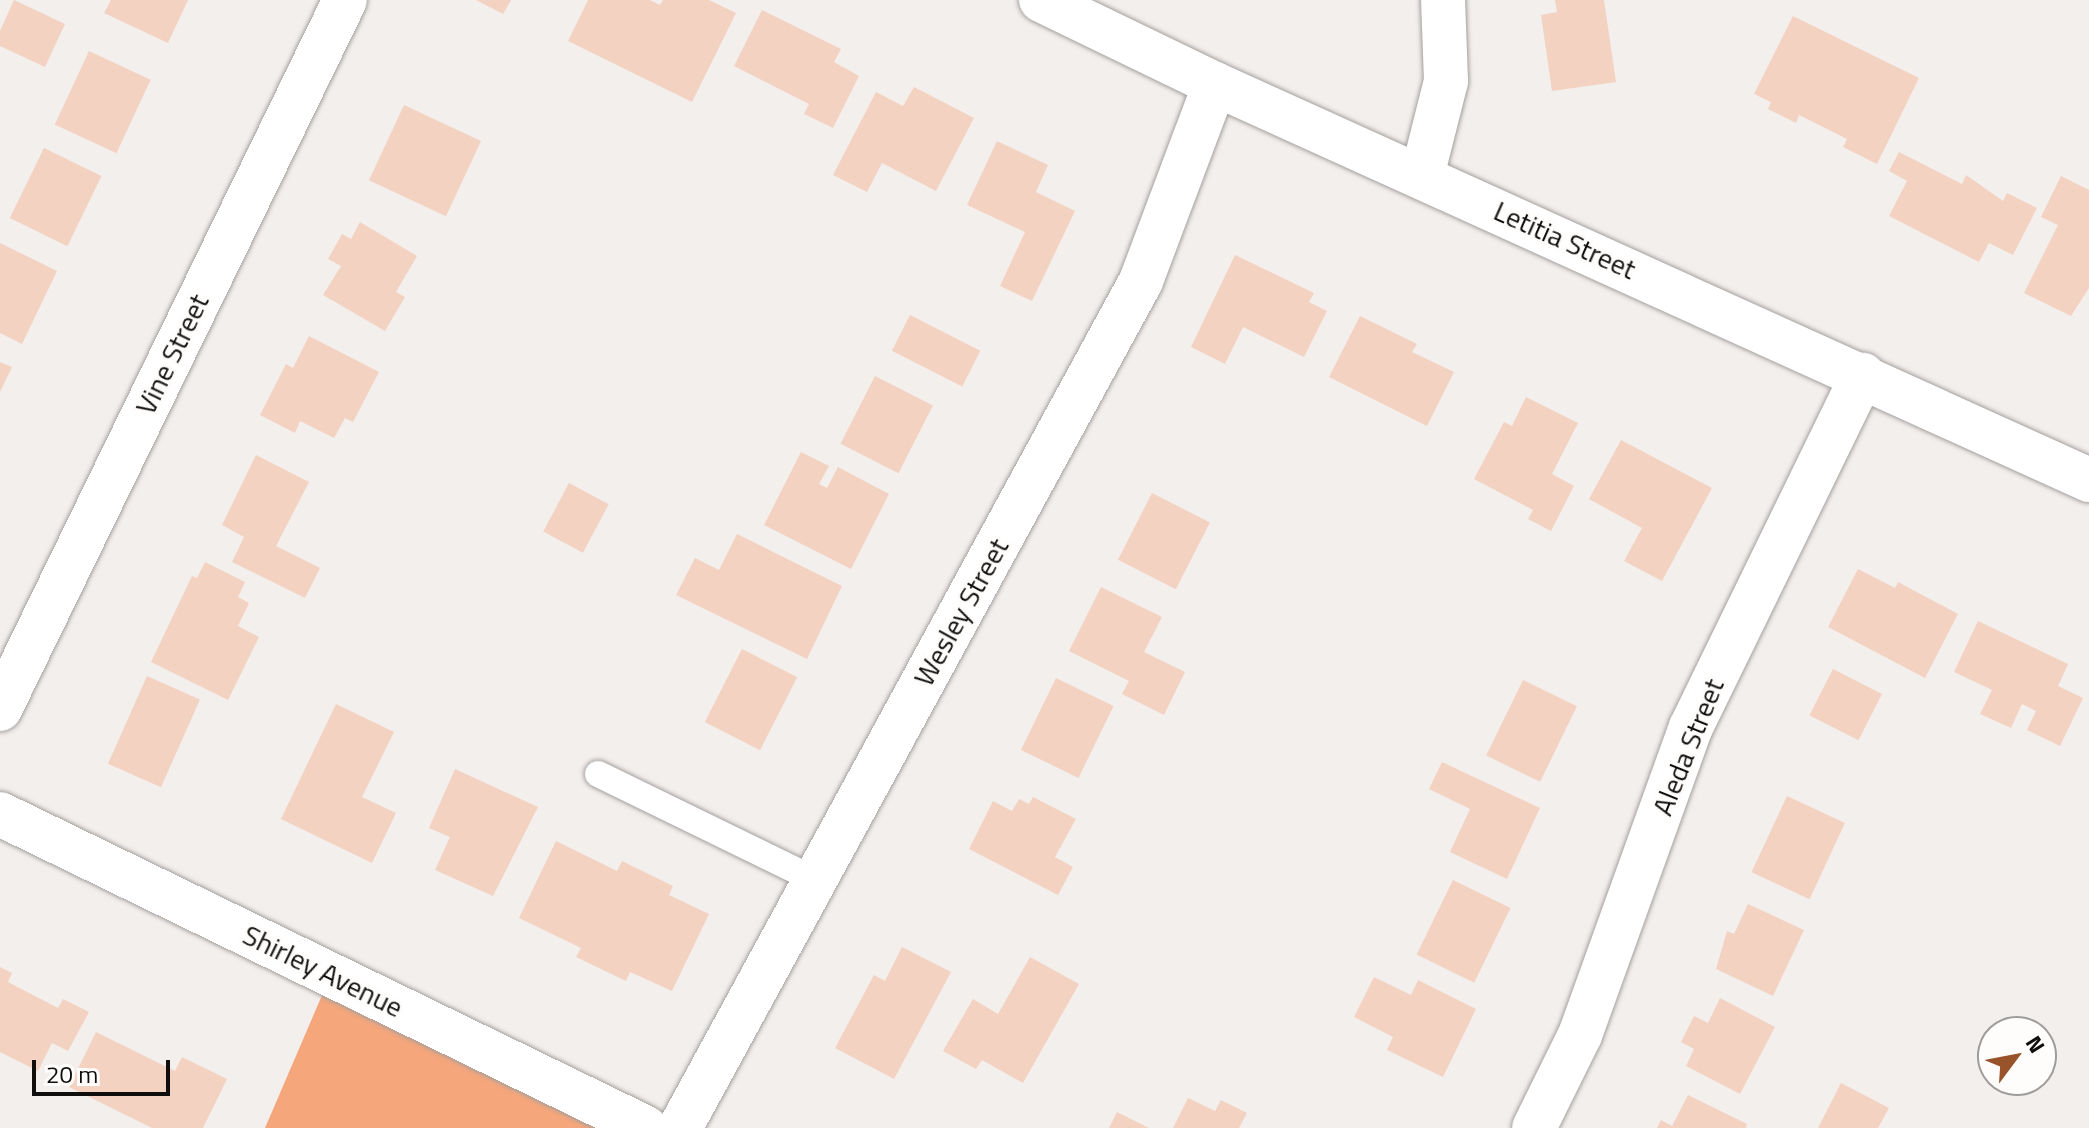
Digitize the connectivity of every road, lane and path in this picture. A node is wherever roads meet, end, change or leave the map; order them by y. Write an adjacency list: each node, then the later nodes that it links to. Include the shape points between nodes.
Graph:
1 (345, 0): 8 (street, Vine Street)
2 (1041, 0): 4 (street, Letitia Street)
3 (1443, 0): 5 (street, via 1446,81)
4 (1215, 84): 5 (street, Letitia Street); 11 (street, Wesley Street, via 1141,281)
5 (1422, 176): 6 (street, Letitia Street)
6 (1863, 375): 7 (street, Letitia Street); 14 (street, Aleda Street, via 1691,727 1580,1035)
7 (2089, 480)
8 (0, 709)
9 (598, 774): 11 (lane)
10 (0, 814): 12 (street, Shirley Avenue)
11 (815, 880): 13 (street, Wesley Street)
12 (646, 1128)
13 (680, 1128)
14 (1534, 1128)

